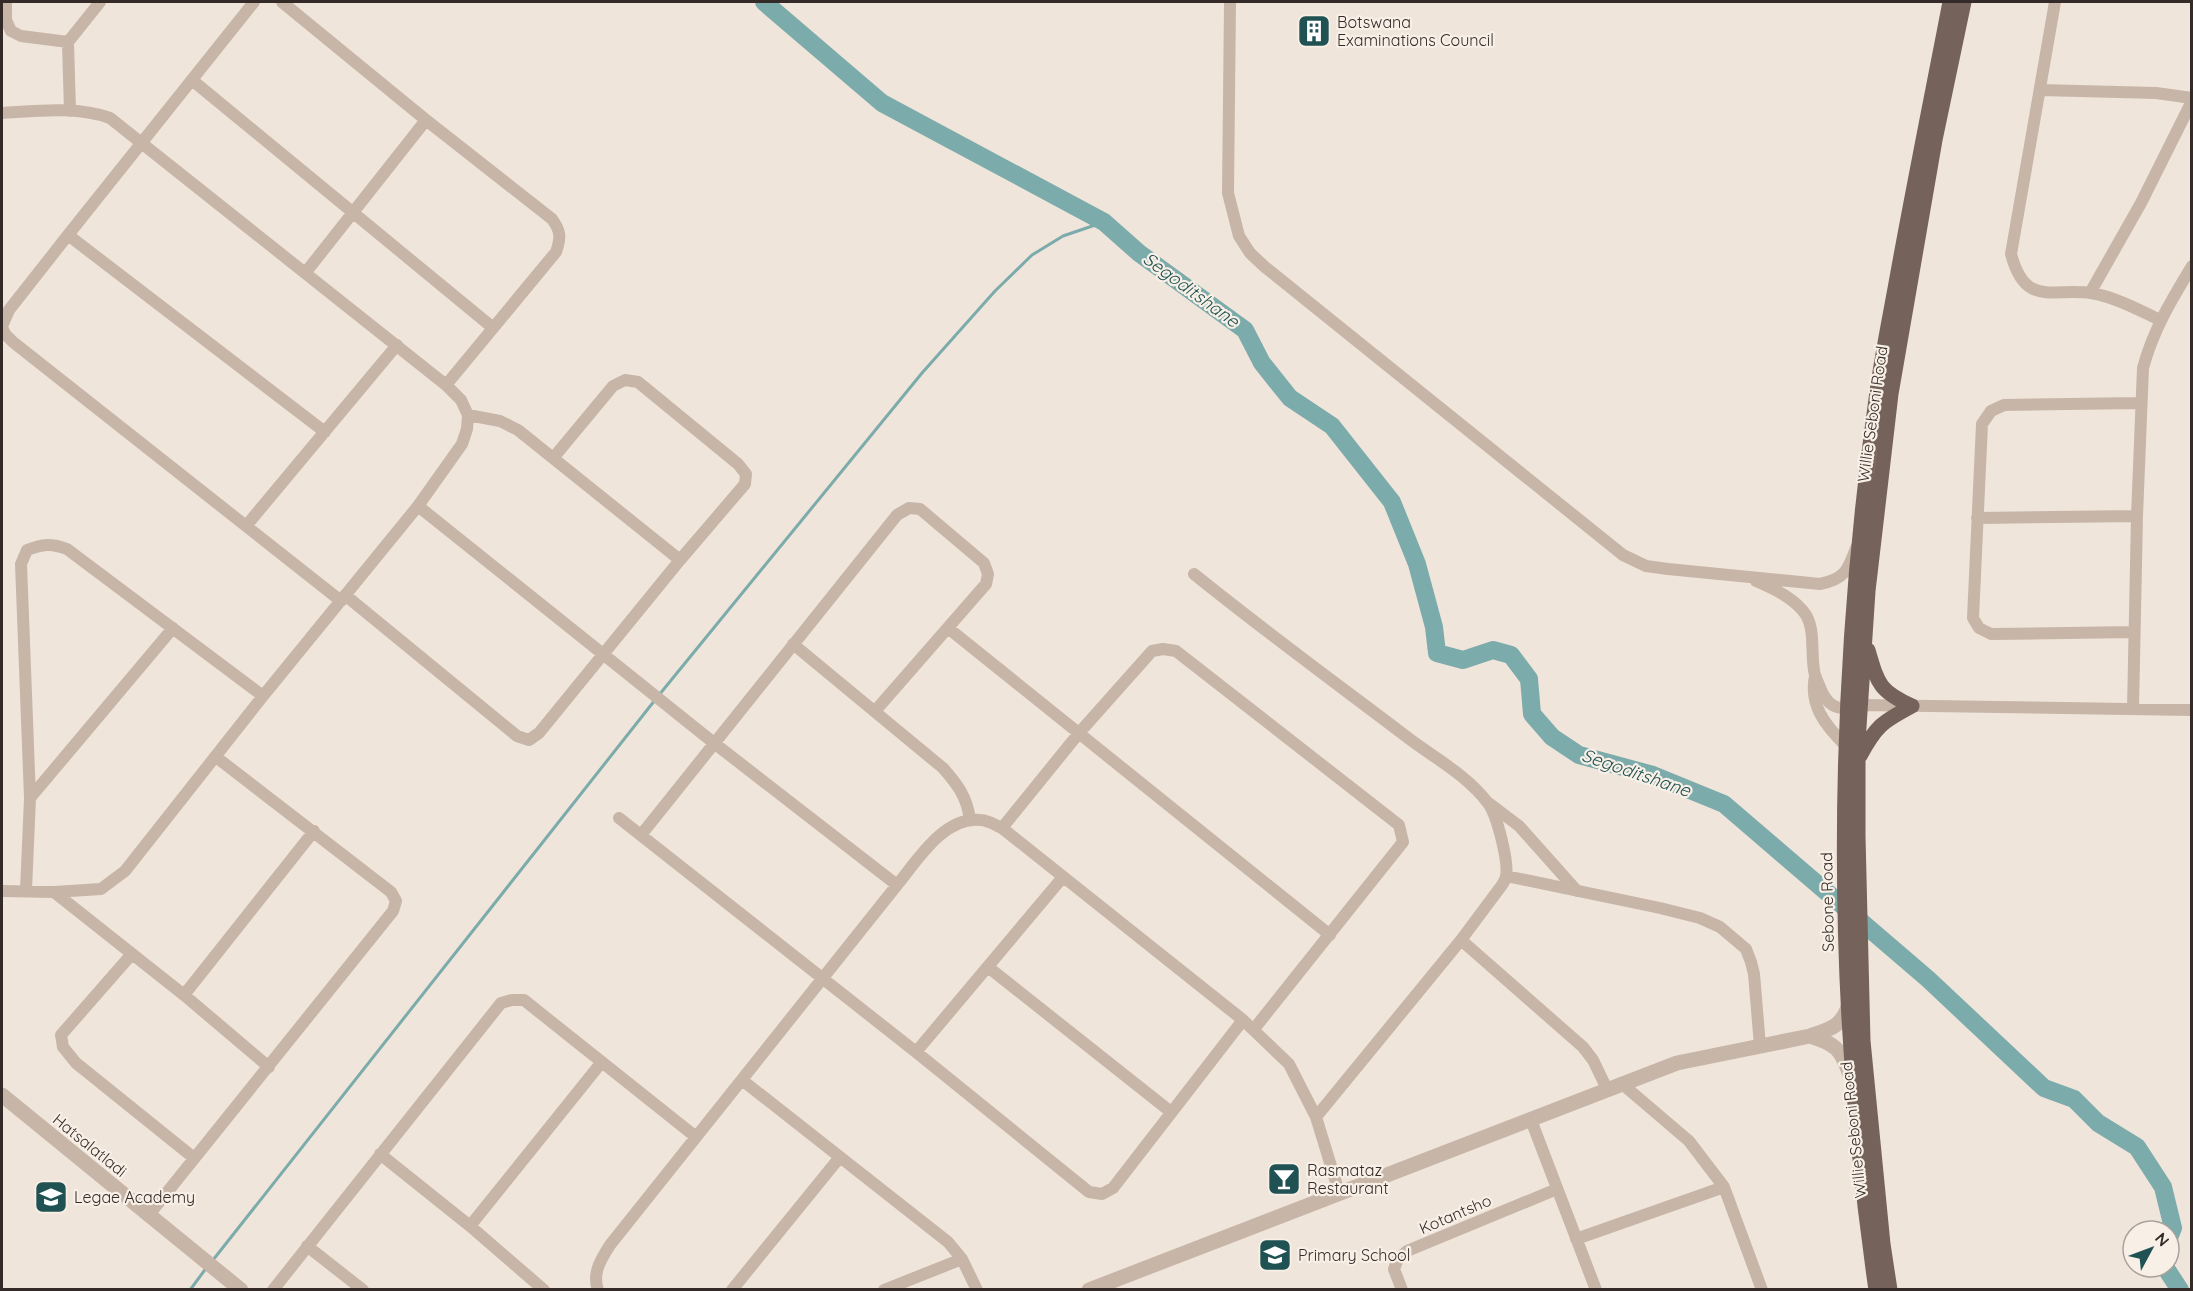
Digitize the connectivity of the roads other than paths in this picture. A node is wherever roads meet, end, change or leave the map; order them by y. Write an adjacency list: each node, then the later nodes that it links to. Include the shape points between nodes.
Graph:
1 (6, 2): 9 (street, via 6,20 11,31 21,36)
2 (100, 2): 9 (street)
3 (254, 2): 10 (street)
4 (282, 2): 15 (street)
5 (1230, 2): 38 (street, via 1228,193 1239,236 1250,253 1623,555 1646,566)
6 (1950, 2): 35 (main road, Willie Seboni Road, via 1876,396)
7 (1964, 2): 43 (main road, Willie Seboni Road, via 1935,140 1891,394)
8 (2055, 2): 11 (street)
9 (68, 42): 13 (street)
10 (192, 80): 16 (street); 17 (street)
11 (2040, 90): 12 (street, via 2156,93); 21 (street, via 2011,254 2016,271 2029,288 2047,293)
12 (2192, 99): 21 (street, via 2141,203)
13 (70, 111): 14 (street); 16 (street, via 94,112 110,118)
14 (2, 112)
15 (426, 120): 17 (street); 24 (street, via 552,219 559,229 561,239 556,252)
16 (142, 142): 18 (street); 20 (street)
17 (353, 212): 20 (street); 24 (street)
18 (68, 235): 23 (street, via 9,310); 29 (street)
19 (2192, 266): 22 (street)
20 (306, 273): 25 (street)
21 (2090, 293): 22 (street)
22 (2160, 321): 27 (street, via 2143,368)
23 (2, 327): 34 (street, via 13,342)
24 (492, 327): 26 (street)
25 (397, 345): 26 (street); 29 (street)
26 (446, 385): 28 (street, via 461,400)
27 (2140, 404): 32 (street); 33 (street, via 2004,405 1991,411 1982,424)
28 (468, 415): 30 (street, via 500,421); 31 (street, via 462,444)
29 (325, 432): 34 (street)
30 (554, 457): 36 (street); 36 (street, via 613,386 625,380 638,382 746,474 745,484)
31 (418, 506): 39 (street); 45 (street)
32 (2137, 516): 33 (street); 42 (street)
33 (1977, 518): 42 (street, via 1973,618 1979,628 1991,634)
34 (246, 526): 39 (street)
35 (1858, 543): 38 (street, via 1848,568 1835,581 1820,584); 49 (main road, Willie Seboni Road)
36 (680, 560): 45 (street)
37 (1194, 574): 59 (street, via 1254,623 1458,772)
38 (1747, 577): 46 (street, via 1786,596 1807,617)
39 (343, 598): 45 (street, via 517,736 529,740 539,733); 47 (street)
40 (173, 628): 47 (street); 58 (street); 58 (street, via 67,549 42,544 27,550 21,564)
41 (948, 628): 44 (street, via 986,584 988,574 984,563 920,509 909,508 897,514); 51 (street); 53 (street)
42 (2134, 632): 50 (street)
43 (1865, 639): 48 (main road, via 1883,690); 49 (main road, Willie Seboni Road)
44 (793, 644): 51 (street); 54 (street)
45 (603, 654): 54 (street)
46 (1815, 675): 49 (street, via 1828,702 1838,709); 55 (street, via 1812,689 1817,708)
47 (263, 696): 56 (street)
48 (1912, 706): 49 (street); 50 (street); 57 (main road, via 1882,722)
49 (1854, 707): 55 (main road, Willie Seboni Road); 57 (main road, Willie Seboni Road)
50 (2133, 709): 52 (street)
51 (876, 710): 61 (street, via 961,788)
52 (2192, 710)
53 (1079, 733): 62 (street); 73 (street); 73 (street, via 1152,651 1176,651 1399,825 1403,842)
54 (714, 743): 64 (street); 68 (street)
55 (1845, 745): 65 (main road, Willie Seboni Road)
56 (216, 757): 63 (street); 71 (street, via 119,876 101,889)
57 (1858, 759): 65 (main road, Willie Seboni Road)
58 (30, 798): 69 (street)
59 (1489, 804): 66 (street, via 1497,822); 72 (street, via 1519,826)
60 (619, 818): 64 (street)
61 (970, 820): 62 (street); 68 (street, via 952,825 941,834)
62 (1002, 828): 67 (street)
63 (314, 831): 79 (street); 87 (street, via 391,892 396,902 393,911)
64 (641, 835): 78 (street)
65 (1851, 836): 77 (main road, Sebone Road)
66 (1506, 876): 72 (street); 74 (street)
67 (1063, 877): 76 (street); 81 (street)
68 (897, 885): 78 (street)
69 (26, 890): 70 (street); 71 (street)
70 (2, 891)
71 (54, 892): 75 (street)
72 (1577, 892): 84 (street, via 1700,918 1734,938 1746,950 1754,974)
73 (1330, 935): 82 (street)
74 (1461, 940): 90 (street, via 1583,1047); 93 (street)
75 (131, 955): 79 (street); 98 (street, via 61,1035 63,1047 76,1063)
76 (988, 967): 85 (street); 92 (street)
77 (1854, 968): 80 (main road, Willie Seboni Road); 120 (main road, Willie Seboni Road)
78 (823, 979): 85 (street); 88 (street)
79 (184, 996): 87 (street)
80 (1849, 1005): 83 (street, via 1837,1025); 89 (main road, Willie Seboni Road)
81 (1243, 1020): 82 (street); 92 (street)
82 (1254, 1029): 93 (street, via 1289,1064)
83 (1810, 1036): 84 (street); 89 (street, via 1839,1049)
84 (1760, 1046): 90 (street, via 1677,1063)
85 (916, 1052): 92 (street, via 1089,1192 1102,1194 1113,1188)
86 (602, 1063): 95 (street); 96 (street, via 524,1000 501,1003); 103 (street)
87 (269, 1066): 98 (street)
88 (742, 1080): 95 (street); 97 (street)
89 (1853, 1083): 119 (main road, Willie Seboni Road)
90 (1614, 1086): 94 (street); 99 (street, via 1689,1141)
91 (2, 1095): 102 (street, Hatsalatladi)
92 (1171, 1112)
93 (1316, 1117): 101 (street)
94 (1531, 1120): 100 (street); 101 (street)
95 (696, 1137): 111 (street, via 599,1262 595,1281)
96 (380, 1154): 103 (street); 105 (street)
97 (840, 1156): 106 (street, via 948,1242); 112 (street)
98 (194, 1158): 102 (street)
99 (1724, 1187): 104 (street); 118 (street)
100 (1557, 1189): 104 (street); 116 (street, Kotantsho, via 1407,1251 1394,1269)
101 (1339, 1192): 115 (street)
102 (148, 1216): 108 (street, Hatsalatladi)
103 (470, 1226): 107 (street)
104 (1576, 1239): 117 (street)
105 (307, 1246): 109 (street); 110 (street)
106 (962, 1259): 113 (street); 114 (street)
107 (540, 1288)
108 (241, 1290)
109 (273, 1290)
110 (363, 1290)
111 (598, 1290)
112 (732, 1290)
113 (884, 1290)
114 (977, 1290)
115 (1089, 1290)
116 (1402, 1290)
117 (1596, 1290)
118 (1762, 1290)
119 (1876, 1290)
120 (1890, 1290)

